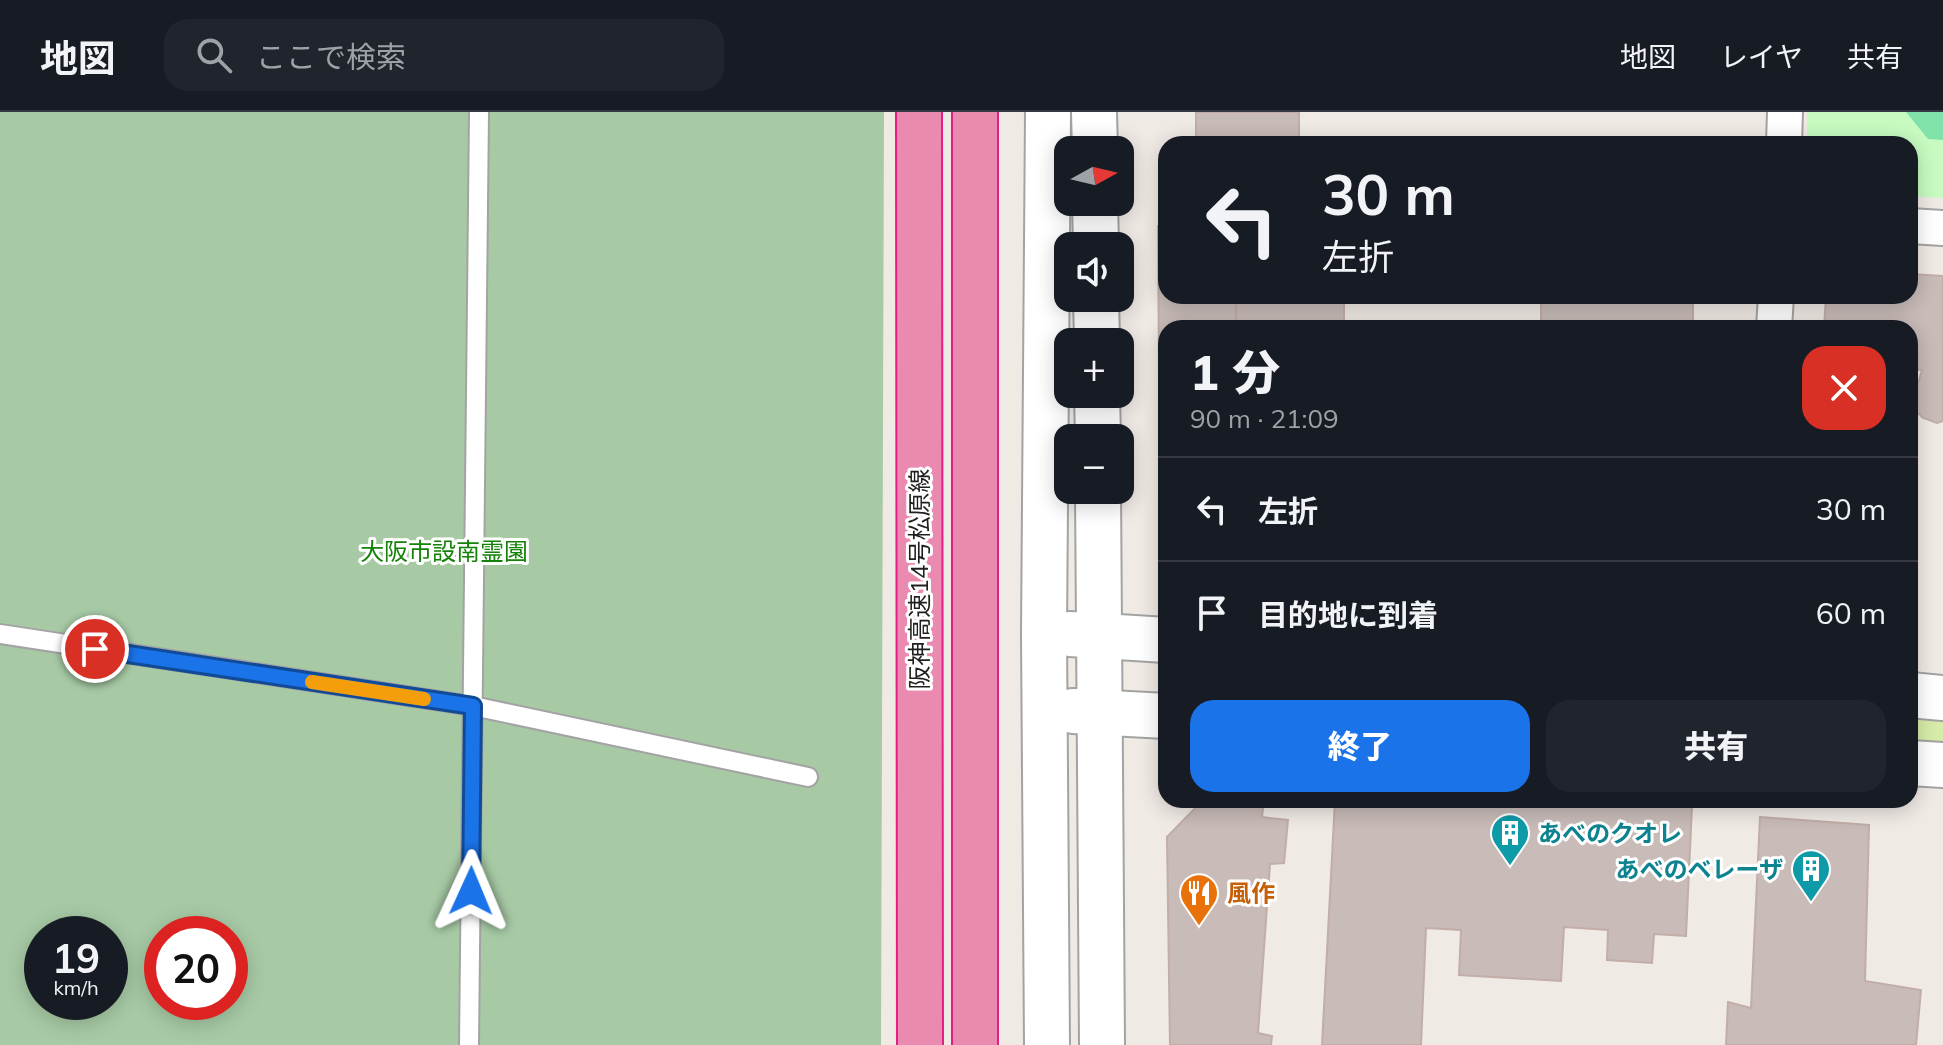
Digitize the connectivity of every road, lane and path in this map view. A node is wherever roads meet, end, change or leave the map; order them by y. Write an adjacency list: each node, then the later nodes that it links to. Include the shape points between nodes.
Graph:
1 (479, 112): 18 (lane)
2 (919, 112): 26 (highway, 阪神高速14号松原線)
3 (975, 112): 27 (highway)
4 (1048, 112): 13 (street)
5 (1094, 112): 7 (street)
6 (1785, 112): 8 (street)
7 (1095, 136)
8 (1784, 136)
9 (1918, 226): 10 (street)
10 (1943, 228)
11 (1098, 504): 14 (street)
12 (0, 634): 18 (lane)
13 (1044, 634): 14 (street); 19 (street)
14 (1100, 635): 15 (street); 20 (street)
15 (1158, 639)
16 (1918, 696): 17 (street)
17 (1943, 698)
18 (473, 706): 24 (lane); 25 (lane)
19 (1045, 710): 20 (street); 28 (street)
20 (1100, 711): 21 (street); 29 (street)
21 (1158, 715)
22 (1918, 763): 23 (street)
23 (1943, 765)
24 (808, 777)
25 (469, 1045)
26 (920, 1045)
27 (975, 1045)
28 (1047, 1045)
29 (1102, 1045)

